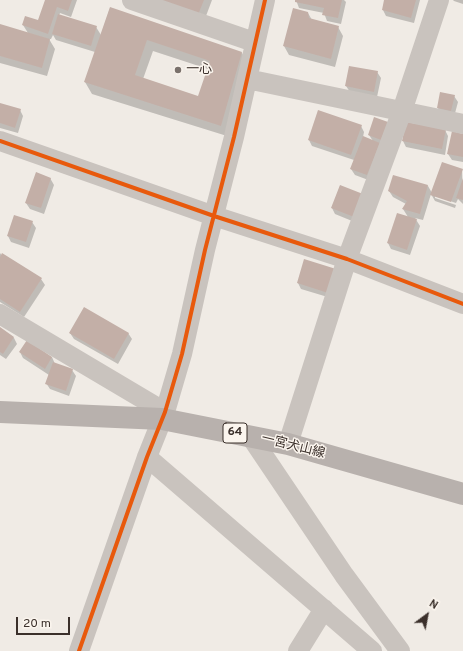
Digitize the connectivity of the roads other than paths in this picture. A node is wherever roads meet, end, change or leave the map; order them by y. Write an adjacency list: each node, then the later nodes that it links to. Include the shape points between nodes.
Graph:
1 (132, 0): 4 (street)
2 (265, 0): 4 (street)
3 (439, 0): 6 (street)
4 (254, 42): 5 (street)
5 (247, 79): 6 (street); 9 (street)
6 (402, 111): 7 (street); 10 (street)
7 (463, 124)
8 (0, 141): 9 (street)
9 (214, 216): 10 (street); 14 (street, via 182,354)
10 (347, 259): 11 (street); 16 (street)
11 (463, 304)
12 (0, 314): 14 (street)
13 (0, 412): 14 (main road, 一宮犬山線 / 64)
14 (163, 415): 15 (main road, 一宮犬山線 / 64); 17 (street)
15 (251, 437): 16 (main road, 一宮犬山線 / 64); 23 (street, via 344,575)
16 (288, 444): 18 (main road, 一宮犬山線 / 64)
17 (147, 457): 19 (street); 20 (street)
18 (463, 494)
19 (324, 609): 21 (street); 22 (street)
20 (79, 651)
21 (298, 651)
22 (372, 651)
23 (400, 651)

